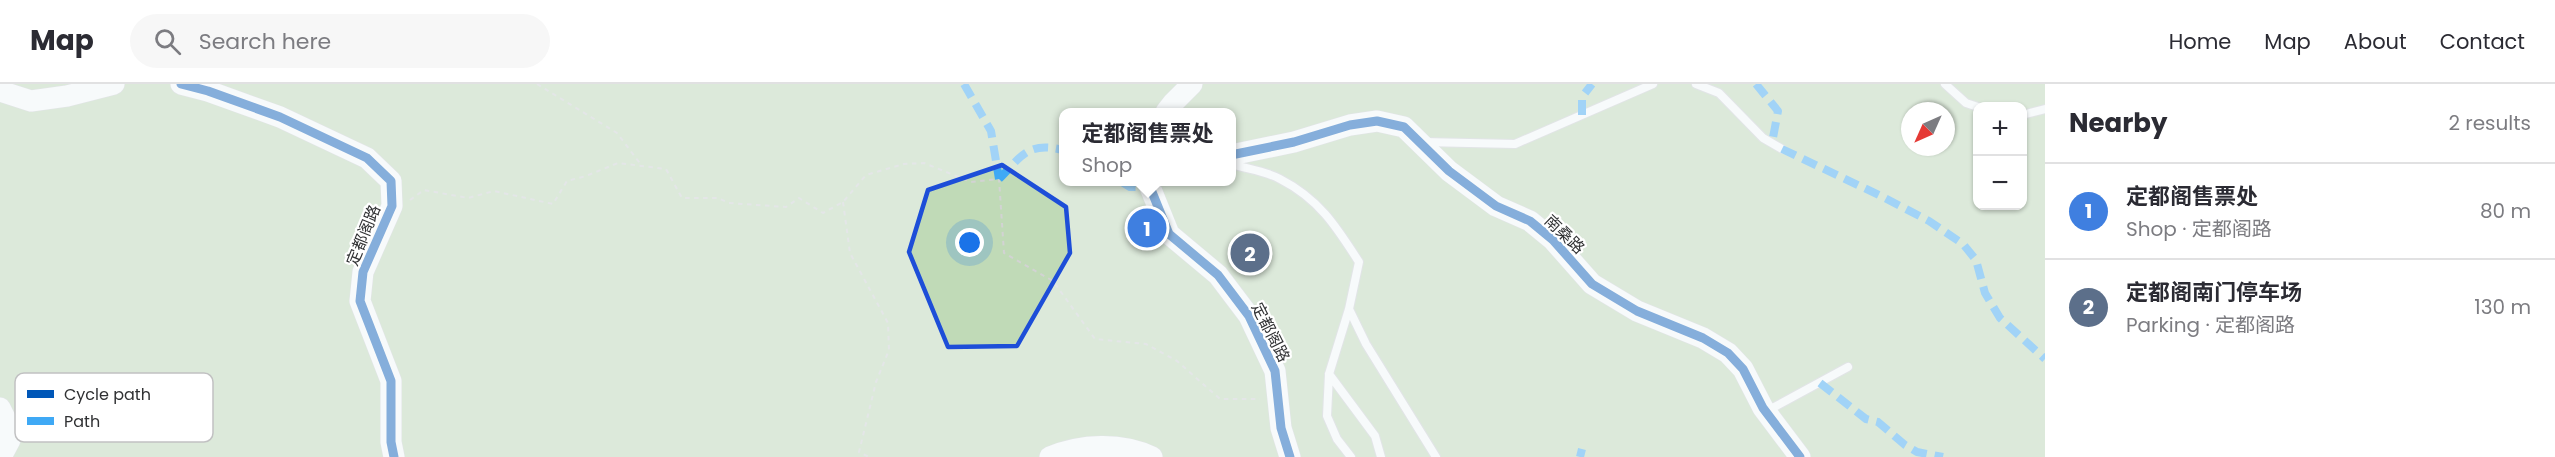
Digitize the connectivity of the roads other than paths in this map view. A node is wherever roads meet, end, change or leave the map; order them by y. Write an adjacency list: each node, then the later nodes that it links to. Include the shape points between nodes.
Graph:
1 (114, 84): 7 (street, via 31,101)
2 (181, 84): 23 (street, 定都阁路, via 280,117 367,158 391,181 392,206 363,272 360,301 391,381)
3 (1192, 84): 9 (street)
4 (1653, 84): 12 (lane, via 1515,144)
5 (1696, 84): 13 (lane, via 1719,93 1763,138)
6 (1945, 84): 8 (lane)
7 (0, 91)
8 (1973, 106)
9 (1169, 108)
10 (2045, 109): 11 (lane)
11 (2027, 114)
12 (1419, 141): 14 (street, 南桑路, via 1404,127 1377,121 1350,124 1294,142); 21 (street, 南桑路, via 1449,171 1496,206 1530,221 1553,240 1592,284 1637,312 1703,338 1728,353 1743,369)
13 (1782, 149)
14 (1236, 154)
15 (1236, 165): 17 (lane, via 1279,178 1317,203 1336,225 1359,262)
16 (1150, 186): 26 (street, 定都阁路, via 1169,234 1218,275 1249,316 1275,371 1281,428)
17 (1349, 309): 19 (lane); 29 (lane, via 1366,344)
18 (1848, 367): 21 (lane)
19 (1329, 374): 27 (lane, via 1327,417); 28 (lane, via 1375,436)
20 (0, 408): 22 (street, via 10,440)
21 (1766, 412): 30 (street, 南桑路)
22 (1, 457)
23 (394, 457)
24 (1050, 457): 25 (street, via 1109,445)
25 (1152, 457)
26 (1290, 457)
27 (1351, 457)
28 (1381, 457)
29 (1436, 457)
30 (1800, 457)

